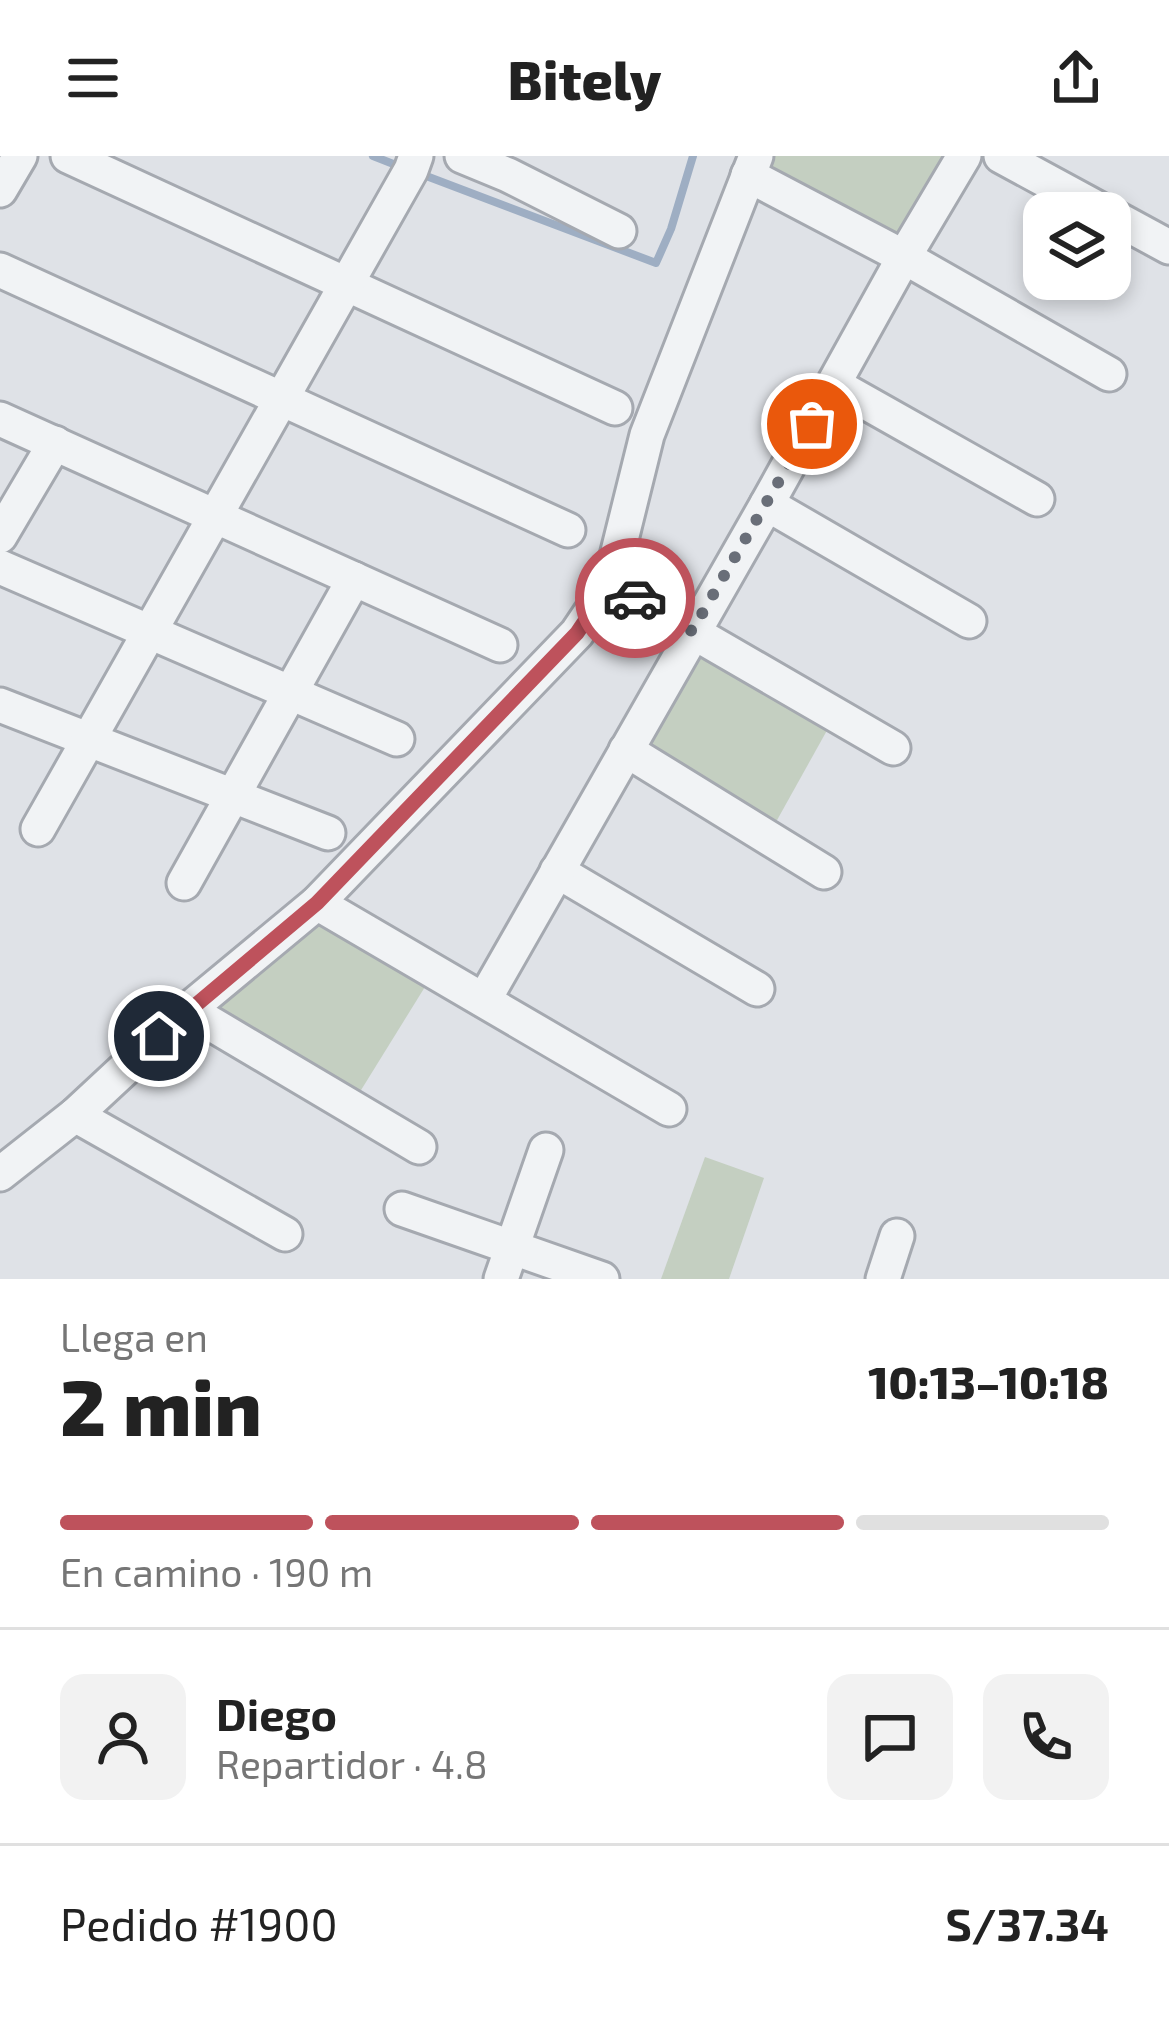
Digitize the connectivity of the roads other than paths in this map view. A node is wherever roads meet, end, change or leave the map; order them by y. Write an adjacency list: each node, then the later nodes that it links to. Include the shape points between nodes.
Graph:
1 (20, 156): 8 (street)
2 (68, 156): 15 (street)
3 (416, 156): 15 (street)
4 (462, 156): 11 (street)
5 (964, 156): 13 (street)
6 (1001, 156): 9 (street)
7 (752, 166): 13 (street); 29 (street, via 647,435)
8 (0, 190)
9 (1067, 192)
10 (1131, 227): 12 (street)
11 (619, 231)
12 (1169, 248)
13 (904, 257): 16 (street); 17 (street)
14 (0, 270): 18 (street)
15 (347, 285): 18 (street); 19 (street)
16 (1109, 374)
17 (835, 385): 22 (street); 23 (street)
18 (282, 399): 24 (street); 25 (street)
19 (615, 408)
20 (0, 419): 21 (street)
21 (55, 443): 24 (street); 26 (street)
22 (1037, 499)
23 (767, 504): 30 (street); 31 (street)
24 (216, 517): 28 (street); 32 (street)
25 (568, 530)
26 (0, 536)
27 (0, 567): 32 (street)
28 (354, 579): 33 (street); 34 (street)
29 (610, 584): 31 (street); 46 (street, via 577,633)
30 (969, 621)
31 (692, 631): 38 (street); 39 (street)
32 (151, 632): 34 (street); 37 (street)
33 (500, 646)
34 (291, 693): 36 (street); 40 (street)
35 (0, 705): 37 (street)
36 (397, 739)
37 (89, 740): 40 (street); 41 (street)
38 (893, 748)
39 (626, 750): 43 (street); 44 (street)
40 (233, 796): 42 (street); 45 (street)
41 (38, 829)
42 (328, 833)
43 (557, 872): 47 (street); 48 (street)
44 (824, 872)
45 (184, 883)
46 (317, 903): 48 (street); 49 (street)
47 (757, 989)
48 (484, 1000): 50 (street)
49 (188, 1010): 51 (street); 52 (street)
50 (669, 1109)
51 (75, 1115): 54 (street); 56 (street)
52 (419, 1147)
53 (546, 1150): 58 (street)
54 (0, 1174)
55 (402, 1208): 58 (street)
56 (285, 1234)
57 (897, 1236): 60 (street)
58 (507, 1263): 59 (street)
59 (602, 1279)
60 (883, 1279)

